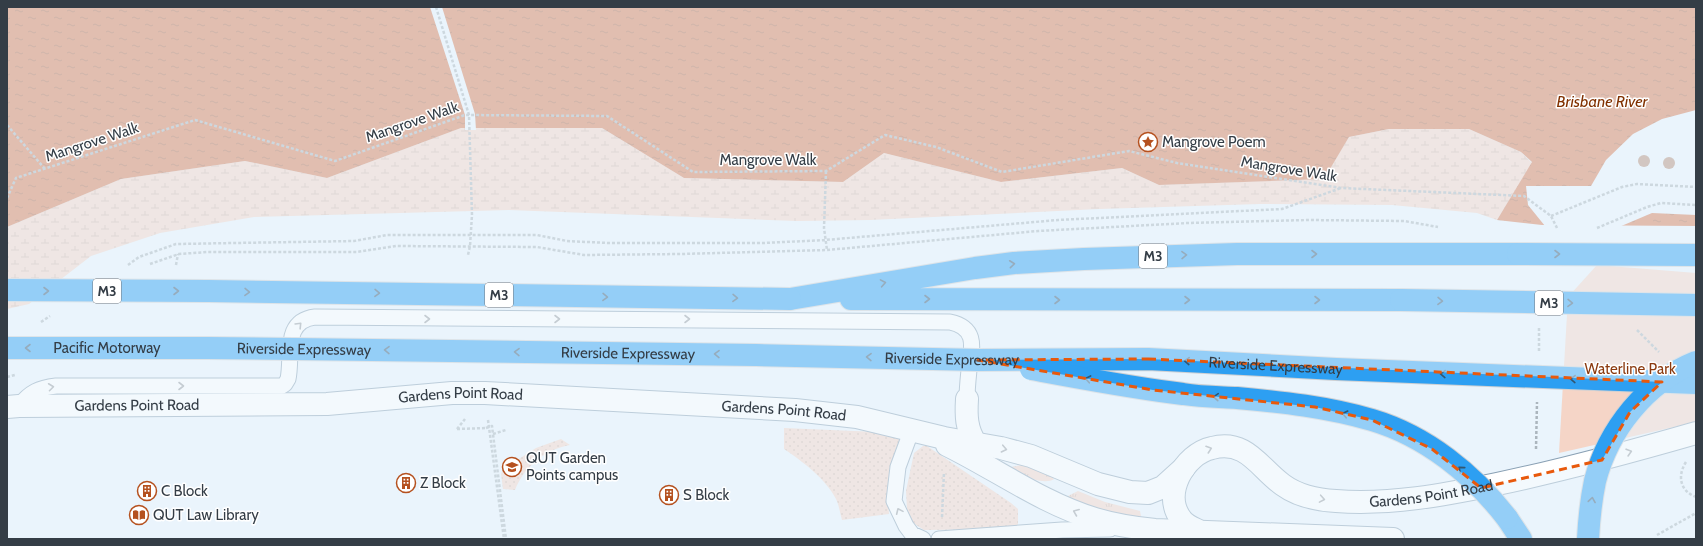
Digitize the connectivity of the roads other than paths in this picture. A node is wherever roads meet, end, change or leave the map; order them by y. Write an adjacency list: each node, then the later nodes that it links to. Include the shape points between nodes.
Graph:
1 (1696, 255): 3 (highway, M3, one-way to 1, bridge, via 975,268 1084,259 1252,254)
2 (7, 290): 3 (highway, M3, one-way to 3, bridge)
3 (790, 299): 4 (highway, M3, one-way to 4, bridge, via 1401,300)
4 (1696, 305)
5 (7, 348): 6 (highway, Pacific Motorway, one-way to 5, bridge)
6 (207, 348): 7 (highway, Riverside Expressway, one-way to 6, bridge)
7 (978, 360): 9 (highway, Riverside Expressway, one-way to 7, bridge, via 1148,359); 21 (highway, one-way to 7, bridge, via 1507,518 1478,485 1448,460 1408,435 1372,420 1307,406 1153,390)
8 (1696, 362): 22 (highway, one-way to 8, bridge, via 1595,480 1606,450 1617,430 1630,412 1654,388)
9 (1696, 383)
10 (967, 399): 11 (lane, one-way to 10, via 33,391 56,386 282,386 288,379 293,332 301,321 315,318 950,322 964,328 972,341); 14 (street, via 966,421)
11 (13, 406): 12 (street, Gardens Point Road, via 320,404 452,393 485,393 828,413)
12 (912, 429): 14 (street, Gardens Point Road); 16 (street, Gardens Point Road, one-way to 12, via 1114,524 1063,507); 18 (lane, one-way to 12, via 912,534 894,501 898,467)
13 (1696, 433): 15 (street, Gardens Point Road, one-way to 13, via 1206,449 1227,446 1247,453 1283,485 1304,495 1336,501 1397,501 1537,476)
14 (976, 444): 15 (street, Gardens Point Road, one-way to 15, via 1031,456 1098,484 1130,492 1148,493 1163,487)
15 (1184, 468): 17 (street, Gardens Point Road, via 1175,489 1174,505 1184,523)
16 (1155, 530): 17 (street, Gardens Point Road); 19 (lane, via 1088,529)
17 (1199, 531): 20 (street, Gardens Point Road)
18 (923, 539)
19 (939, 539)
20 (1392, 539)
21 (1520, 539)
22 (1588, 539)

